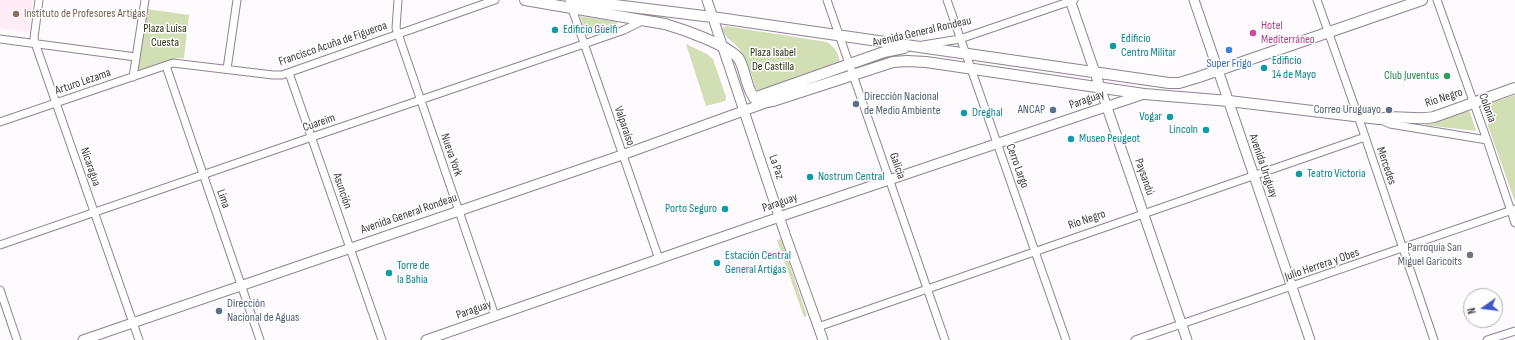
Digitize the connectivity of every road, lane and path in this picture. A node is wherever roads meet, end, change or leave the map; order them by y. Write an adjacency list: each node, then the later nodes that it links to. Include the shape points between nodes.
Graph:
1 (39, 0): 25 (street, Nicaragua)
2 (145, 0): 30 (street)
3 (237, 0): 34 (street)
4 (398, 0): 21 (street, Nueva York)
5 (473, 0): 17 (street)
6 (495, 0): 17 (street, Francisco Acuña de Figueroa)
7 (525, 0): 16 (main road)
8 (707, 0): 18 (street, La Paz)
9 (827, 0): 22 (street, Galicia)
10 (947, 0): 24 (street, Cerro Largo)
11 (1071, 0): 24 (street, Avenida General Rondeau); 37 (street, Paysandú)
12 (1194, 0): 35 (street, Avenida Uruguay)
13 (1317, 0): 20 (street, Mercedes)
14 (1422, 0): 20 (main road)
15 (1436, 0): 47 (street, Colonia)
16 (572, 2): 18 (main road); 19 (main road); 26 (street, Valparaíso)
17 (472, 8): 21 (street, Francisco Acuña de Figueroa)
18 (712, 17): 22 (main road); 27 (street, La Paz)
19 (644, 20): 26 (street, Cuareim); 27 (main road, via 680,28)
20 (1328, 32): 35 (main road); 51 (street, Mercedes)
21 (398, 34): 36 (street, Francisco Acuña de Figueroa); 44 (street, Nueva York)
22 (840, 37): 28 (main road); 32 (street, Galicia)
23 (0, 39): 25 (street)
24 (960, 39): 28 (street, Avenida General Rondeau); 29 (street, Cerro Largo)
25 (35, 43): 30 (street); 48 (street, Nicaragua)
26 (584, 44): 44 (street, Cuareim); 58 (street, Valparaíso)
27 (722, 46): 43 (main road, via 739,59); 50 (street, La Paz)
28 (912, 47): 29 (main road); 32 (main road, Avenida General Rondeau, via 884,52)
29 (965, 53): 33 (street, Cerro Largo); 37 (main road)
30 (136, 57): 39 (street)
31 (170, 64): 34 (street, Francisco Acuña de Figueroa); 39 (street, Arturo Lezama); 59 (street, Lima)
32 (850, 64): 38 (street, Galicia); 43 (main road, Avenida General Rondeau)
33 (970, 68): 38 (main road, Avenida General Rondeau, via 907,61 893,62); 40 (main road, Avenida General Rondeau); 57 (street, Cerro Largo)
34 (227, 69): 36 (street, Francisco Acuña de Figueroa, via 273,75)
35 (1218, 70): 37 (main road, via 1187,81 1169,84); 45 (street, Avenida Uruguay)
36 (289, 73): 54 (street, Asunción)
37 (1095, 73): 40 (street, Paysandú)
38 (853, 74): 46 (main road, Avenida General Rondeau); 61 (street, Galicia)
39 (133, 77): 48 (street, Arturo Lezama)
40 (1100, 87): 42 (main road, Río Negro); 49 (street, Paysandú)
41 (1515, 88): 47 (main road, Río Negro)
42 (1144, 94): 45 (main road, Río Negro); 49 (street, Paraguay)
43 (754, 98): 46 (main road); 50 (street, Avenida General Rondeau)
44 (420, 100): 54 (street, Cuareim); 63 (street, Nueva York)
45 (1229, 101): 51 (main road, Río Negro); 60 (street, Avenida Uruguay)
46 (768, 102): 50 (street, Avenida General Rondeau)
47 (1474, 102): 52 (main road, Río Negro, via 1424,119 1389,116); 56 (street, Colonia)
48 (57, 103): 53 (street, Arturo Lezama); 64 (street, Nicaragua)
49 (1107, 107): 57 (street, Paraguay); 65 (street, Paysandú)
50 (743, 111): 58 (street, Avenida General Rondeau); 66 (street, La Paz)
51 (1358, 116): 52 (main road, Río Negro); 55 (street, Mercedes)
52 (1379, 119): 56 (street, via 1390,124)
53 (0, 122)
54 (312, 137): 59 (street, Cuareim); 69 (street, Asunción)
55 (1365, 137): 60 (street, Río Negro); 70 (street, Mercedes)
56 (1487, 140): 62 (street, Colonia)
57 (997, 144): 61 (street, Paraguay); 71 (street, Cerro Largo)
58 (622, 155): 63 (street, Avenida General Rondeau); 72 (street, Valparaíso)
59 (203, 175): 64 (street, Cuareim); 73 (street, Lima)
60 (1254, 176): 65 (street, Río Negro); 74 (street, Avenida Uruguay)
61 (890, 180): 66 (street, Paraguay); 75 (street, Galicia)
62 (1513, 210): 67 (street, Colonia); 70 (street, Julio Herrera y Obes)
63 (458, 211): 69 (street, Avenida General Rondeau); 77 (street, Nueva York)
64 (94, 212): 68 (street, Cuareim); 78 (street, Nicaragua)
65 (1144, 214): 71 (street, Río Negro); 79 (street, Paysandú)
66 (779, 217): 72 (street, Paraguay); 80 (street, La Paz)
67 (1515, 223)
68 (0, 245)
69 (350, 248): 73 (street, Avenida General Rondeau); 86 (street, Asunción)
70 (1403, 248): 74 (street, Julio Herrera y Obes); 94 (street, Mercedes)
71 (1035, 252): 75 (street, Río Negro); 90 (street, Cerro Largo)
72 (659, 259): 77 (street, Paraguay)
73 (241, 286): 78 (street, Avenida General Rondeau); 85 (street, Lima)
74 (1291, 287): 79 (street, Julio Herrera y Obes); 93 (street, Avenida Uruguay)
75 (927, 289): 80 (street, Río Negro); 89 (street, Galicia)
76 (0, 290): 82 (street)
77 (495, 316): 87 (street, Paraguay)
78 (133, 323): 83 (street, Avenida General Rondeau); 84 (street, Nicaragua)
79 (1182, 324): 91 (street, Julio Herrera y Obes); 92 (street, Paysandú)
80 (818, 327): 88 (street, La Paz)
81 (1515, 330): 95 (street)
82 (17, 340)
83 (82, 340)
84 (139, 340)
85 (260, 340)
86 (382, 340)
87 (426, 340)
88 (823, 340)
89 (945, 340)
90 (1066, 340)
91 (1135, 340)
92 (1187, 340)
93 (1310, 340)
94 (1434, 340)
95 (1488, 340)

